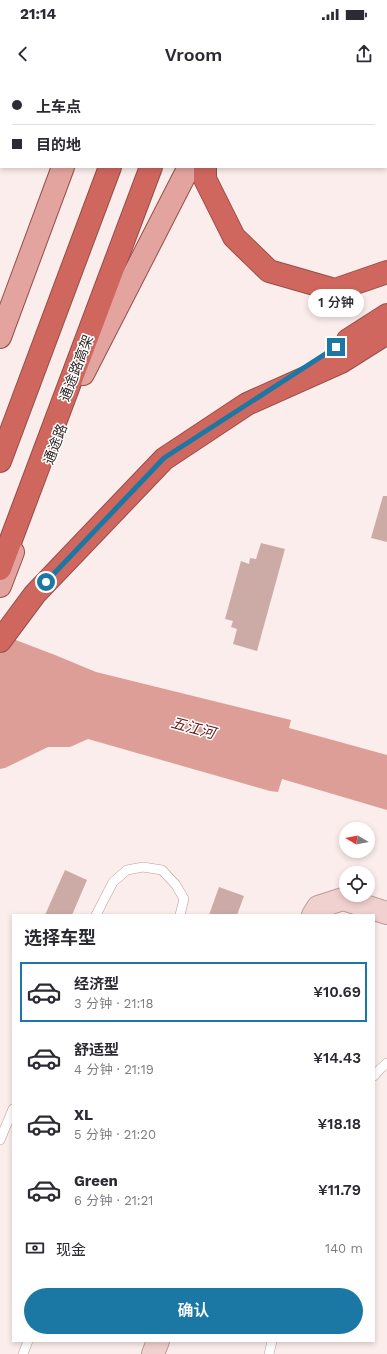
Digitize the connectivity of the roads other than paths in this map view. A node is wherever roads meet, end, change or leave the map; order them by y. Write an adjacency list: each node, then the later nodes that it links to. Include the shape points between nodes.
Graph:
1 (63, 168): 10 (main road)
2 (110, 168): 13 (highway)
3 (151, 168): 14 (highway, 通途路高架)
4 (162, 168): 11 (main road, 通途路)
5 (188, 168): 11 (main road)
6 (204, 168): 7 (highway, via 205,179 234,237 269,271 335,290)
7 (387, 272)
8 (387, 315): 12 (highway)
9 (387, 333): 12 (highway, via 341,362)
10 (0, 337)
11 (83, 374): 15 (main road, 通途路)
12 (247, 404): 16 (highway, via 164,458 35,594)
13 (0, 461)
14 (0, 569)
15 (0, 586)
16 (0, 641)
17 (387, 913): 20 (street, via 343,899 318,907)
18 (97, 914): 19 (lane, via 113,882 127,870 143,867 162,870 176,886 184,899)
19 (180, 914)
20 (314, 914)
21 (387, 1063): 22 (lane)
22 (375, 1075)
23 (12, 1111): 24 (lane)
24 (0, 1140)
25 (28, 1342): 28 (lane)
26 (158, 1342): 29 (street)
27 (272, 1342): 30 (lane)
28 (23, 1354)
29 (153, 1354)
30 (269, 1354)

